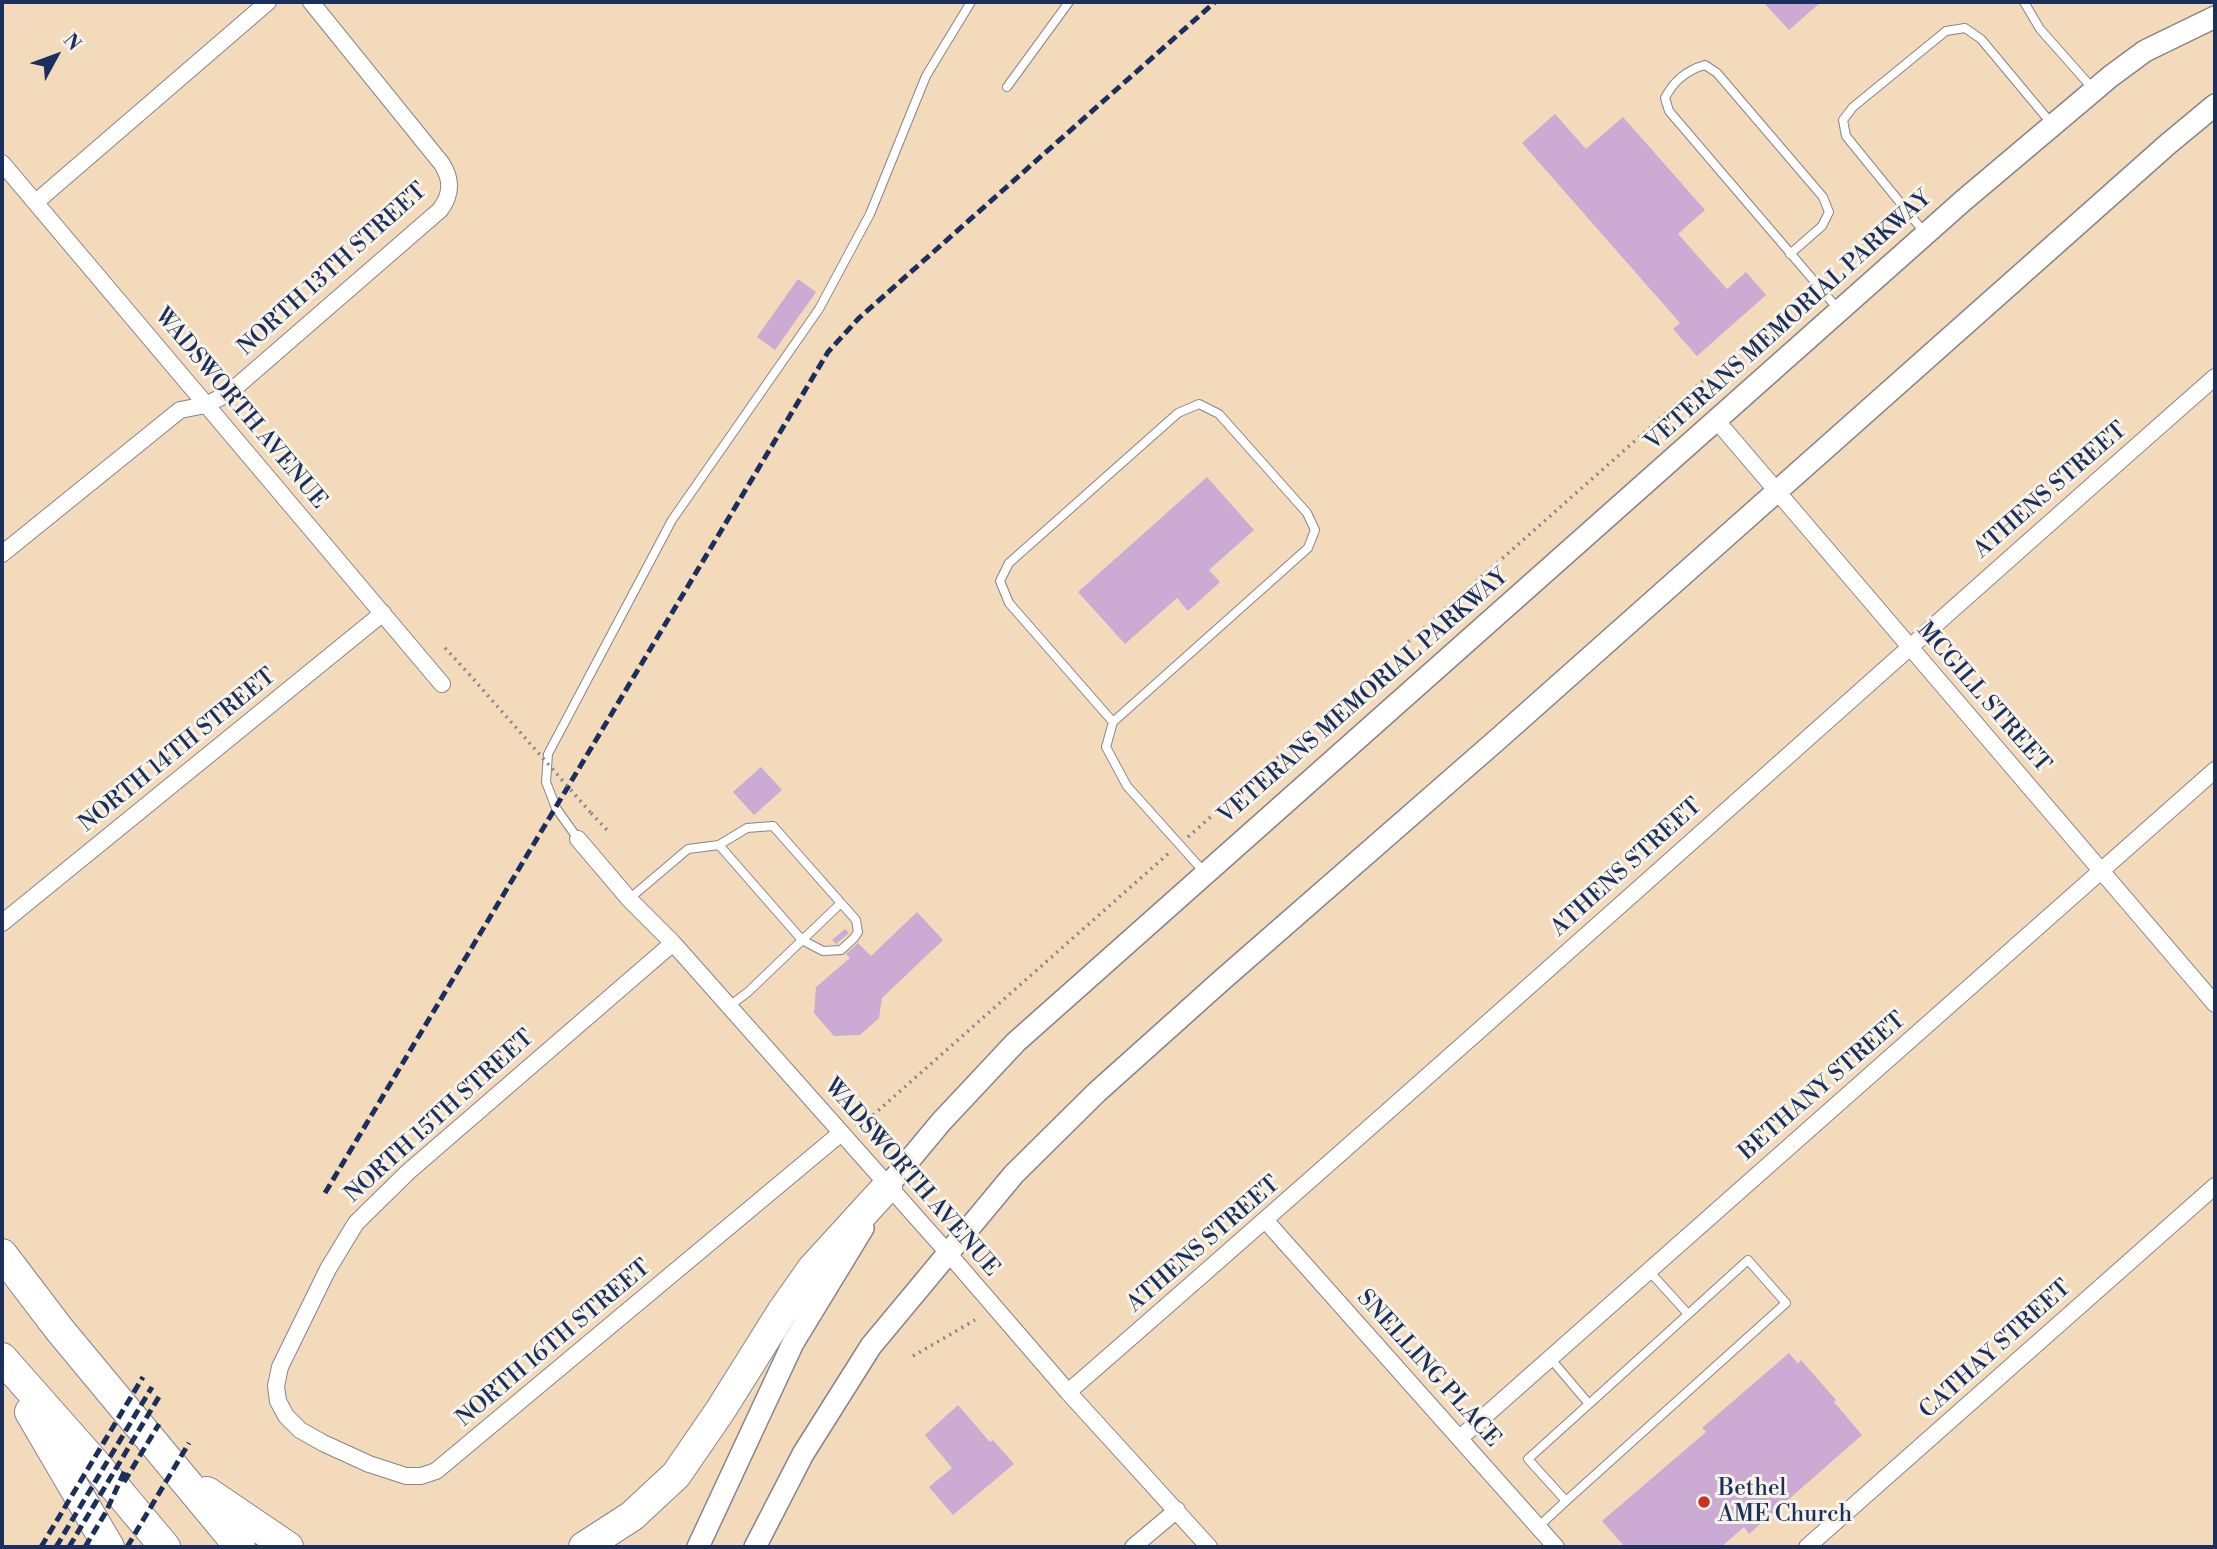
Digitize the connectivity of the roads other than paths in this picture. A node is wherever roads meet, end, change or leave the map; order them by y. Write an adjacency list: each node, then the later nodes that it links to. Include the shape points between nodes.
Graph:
1 (268, 2): 12 (street)
2 (311, 2): 17 (street, NORTH 13TH STREET, via 442,164 450,185 447,200 229,393)
3 (971, 2): 26 (lane, via 926,76 870,214 819,309 672,520 548,754 545,782 556,808)
4 (1069, 2): 7 (lane)
5 (2024, 2): 8 (lane, via 2040,29)
6 (2215, 17): 8 (street, VETERANS MEMORIAL PARKWAY, via 2145,51)
7 (1007, 88)
8 (2094, 90): 10 (street, VETERANS MEMORIAL PARKWAY)
9 (2215, 106): 19 (street)
10 (2053, 125): 13 (street, VETERANS MEMORIAL PARKWAY); 13 (lane, via 1981,39 1965,28 1946,31 1853,107 1843,120 1846,136)
11 (4, 172): 12 (street, WADSWORTH AVENUE)
12 (36, 202): 17 (street, WADSWORTH AVENUE)
13 (1926, 234): 15 (street, VETERANS MEMORIAL PARKWAY)
14 (1790, 254): 14 (lane, via 1669,111 1665,98 1670,87 1693,68 1704,65 1717,73 1823,197 1829,212 1822,226); 15 (lane)
15 (1839, 312): 18 (street, VETERANS MEMORIAL PARKWAY)
16 (2215, 377): 22 (street, ATHENS STREET)
17 (206, 405): 20 (street, NORTH 13TH STREET, via 180,410); 21 (street, WADSWORTH AVENUE)
18 (1717, 421): 19 (street, MCGILL STREET); 29 (street, VETERANS MEMORIAL PARKWAY)
19 (1775, 491): 22 (street, MCGILL STREET); 41 (street, via 1097,1091 1014,1174)
20 (2, 554)
21 (383, 613): 23 (street, WADSWORTH AVENUE); 32 (street, NORTH 14TH STREET)
22 (1909, 647): 28 (street, MCGILL STREET); 40 (street, ATHENS STREET)
23 (442, 684)
24 (1114, 722): 24 (lane, via 1308,548 1315,530 1307,513 1219,414 1199,404 1178,413 1009,563 1000,581 1009,603); 29 (lane, via 1106,747 1127,786)
25 (2215, 770): 28 (street, BETHANY STREET)
26 (578, 839): 30 (street, WADSWORTH AVENUE)
27 (719, 845): 30 (lane, via 688,849); 31 (lane, via 747,828 773,826); 33 (lane)
28 (2101, 871): 35 (street, MCGILL STREET); 43 (street, BETHANY STREET)
29 (1205, 873): 39 (street, VETERANS MEMORIAL PARKWAY, via 1016,1042)
30 (629, 899): 34 (street, WADSWORTH AVENUE)
31 (841, 903): 33 (lane); 33 (lane, via 856,920 854,938 841,950 824,951)
32 (2, 923)
33 (802, 940): 36 (lane)
34 (673, 943): 36 (street, WADSWORTH AVENUE); 49 (street, NORTH 15TH STREET, via 408,1172 356,1223 280,1367)
35 (2215, 1004)
36 (728, 1007): 37 (street, WADSWORTH AVENUE)
37 (841, 1133): 39 (street, WADSWORTH AVENUE); 49 (street, NORTH 16TH STREET, via 436,1471 406,1476 369,1464 300,1430)
38 (2215, 1186): 66 (street, CATHAY STREET)
39 (887, 1187): 41 (street, WADSWORTH AVENUE); 60 (highway, via 813,1268 676,1475 632,1516); 61 (street, VETERANS MEMORIAL PARKWAY, via 793,1343)
40 (1266, 1221): 48 (street, ATHENS STREET); 51 (street, SNELLING PLACE)
41 (948, 1253): 48 (street, WADSWORTH AVENUE); 62 (street, via 871,1346 803,1454)
42 (2, 1254): 52 (highway)
43 (1649, 1271): 44 (lane); 46 (street, BETHANY STREET)
44 (1688, 1314): 50 (lane); 53 (lane, via 1748,1260 1786,1303)
45 (2, 1358): 57 (highway)
46 (1550, 1359): 50 (lane); 51 (street, BETHANY STREET)
47 (2, 1367): 56 (highway)
48 (1068, 1392): 54 (street, WADSWORTH AVENUE)
49 (278, 1401)
50 (1589, 1404): 53 (lane, via 1528,1459)
51 (1460, 1438): 55 (street, SNELLING PLACE)
52 (175, 1470): 58 (highway); 59 (highway)
53 (1566, 1501): 55 (lane)
54 (1177, 1510): 63 (street); 64 (street, WADSWORTH AVENUE)
55 (1538, 1527): 65 (street, SNELLING PLACE)
56 (109, 1547)
57 (164, 1547)
58 (240, 1547)
59 (288, 1547)
60 (584, 1547)
61 (698, 1547)
62 (755, 1547)
63 (1133, 1547)
64 (1209, 1547)
65 (1556, 1547)
66 (1807, 1547)

